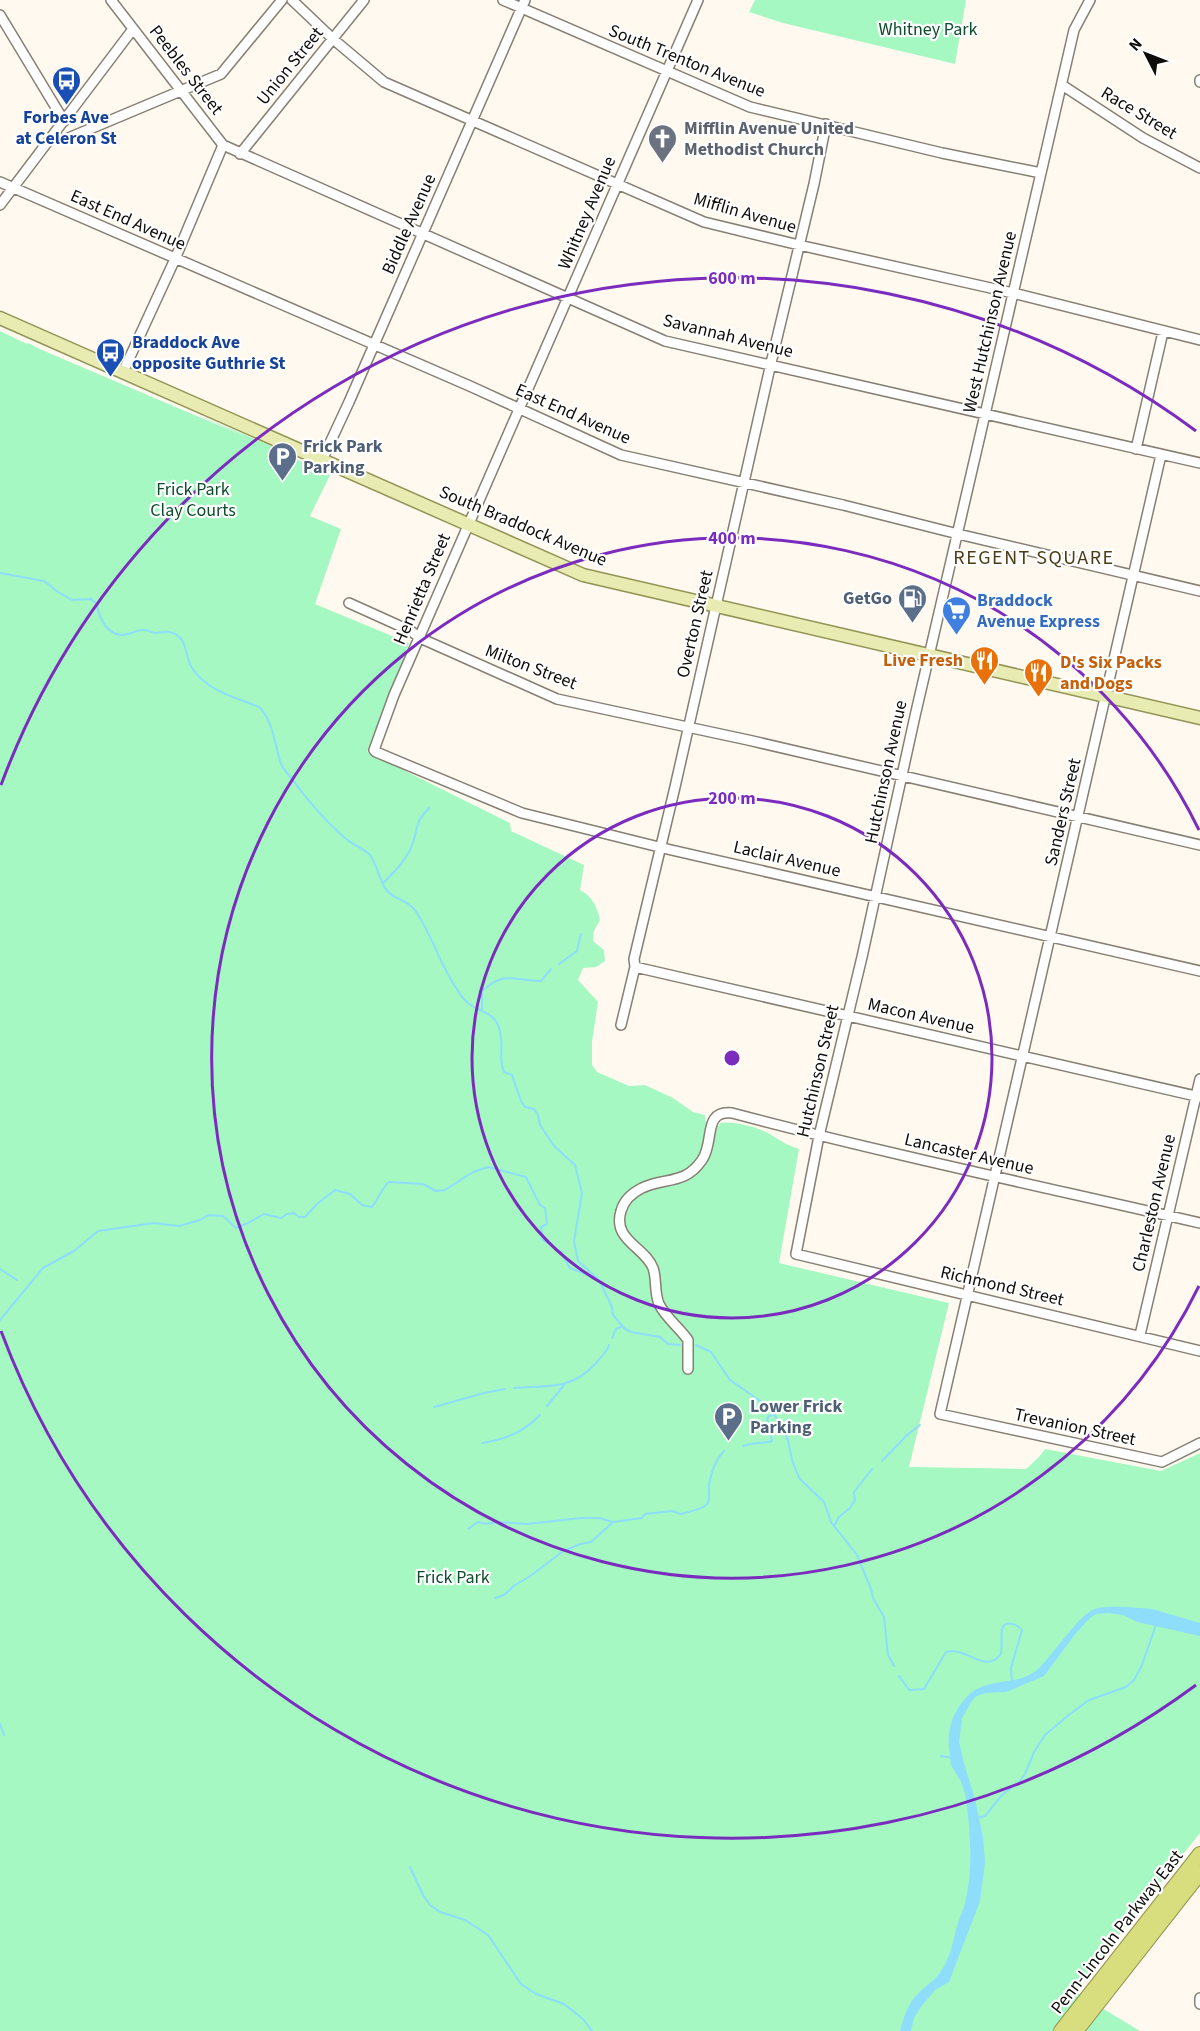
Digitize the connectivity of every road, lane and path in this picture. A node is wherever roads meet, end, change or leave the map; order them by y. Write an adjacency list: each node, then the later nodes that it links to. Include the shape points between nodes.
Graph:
1 (111, 0): 10 (street, Peebles Street)
2 (282, 0): 14 (street, via 221,74)
3 (292, 0): 11 (street, Mifflin Avenue)
4 (364, 0): 11 (street, Union Street)
5 (503, 0): 8 (street, South Trenton Avenue)
6 (698, 0): 12 (street, Whitney Avenue)
7 (1090, 0): 13 (street, West Hutchinson Avenue, via 1074,30)
8 (524, 4): 12 (street, South Trenton Avenue); 15 (street, Biddle Avenue)
9 (0, 15): 16 (street)
10 (133, 29): 14 (street, Peebles Street); 16 (street)
11 (333, 39): 15 (street, Mifflin Avenue, via 384,82); 20 (street, Union Street)
12 (666, 72): 17 (street, South Trenton Avenue, via 750,107); 24 (street, Whitney Avenue)
13 (1062, 85): 21 (street, Race Street, via 1143,138); 22 (street, West Hutchinson Avenue)
14 (180, 91): 18 (street, via 66,139); 19 (street, Peebles Street)
15 (472, 120): 24 (street, Mifflin Avenue); 27 (street, Biddle Avenue)
16 (64, 121): 18 (street)
17 (826, 124): 22 (street, South Trenton Avenue); 28 (street, Overton Street)
18 (51, 138): 25 (street)
19 (223, 145): 20 (street, Peebles Street); 29 (street)
20 (240, 154): 27 (street, Savannah Avenue)
21 (1200, 168)
22 (1041, 173): 30 (street, West Hutchinson Avenue)
23 (0, 182): 25 (street, East End Avenue)
24 (617, 185): 28 (street, Mifflin Avenue, via 704,222); 31 (street, Whitney Avenue)
25 (12, 188): 26 (street); 29 (street, East End Avenue)
26 (0, 205)
27 (423, 234): 31 (street, Savannah Avenue); 35 (street, Biddle Avenue)
28 (799, 245): 30 (street, Mifflin Avenue); 36 (street, Overton Street)
29 (175, 259): 35 (street, East End Avenue); 37 (street)
30 (1013, 293): 33 (street, Mifflin Avenue); 39 (street, West Hutchinson Avenue)
31 (569, 297): 36 (street, Savannah Avenue, via 665,341); 38 (street, Whitney Avenue)
32 (0, 318): 37 (main road, South Braddock Avenue)
33 (1163, 332): 34 (street, Mifflin Avenue); 41 (street)
34 (1200, 340)
35 (374, 345): 38 (street, East End Avenue); 43 (street, Biddle Avenue)
36 (771, 363): 39 (street, Savannah Avenue); 45 (street, Overton Street)
37 (123, 372): 43 (main road, South Braddock Avenue)
38 (520, 410): 40 (street, Whitney Avenue); 45 (street, East End Avenue, via 621,455)
39 (985, 414): 41 (street, Savannah Avenue); 47 (street, West Hutchinson Avenue)
40 (507, 439): 46 (street, Henrietta Street)
41 (1136, 448): 42 (street, Savannah Avenue)
42 (1161, 455): 44 (street, Savannah Avenue); 48 (street, Sanders Street)
43 (322, 460): 46 (main road, South Braddock Avenue)
44 (1200, 463)
45 (744, 484): 47 (street, East End Avenue); 51 (street, Overton Street)
46 (468, 523): 51 (main road, South Braddock Avenue, via 583,575); 52 (street, Henrietta Street)
47 (958, 534): 48 (street, East End Avenue); 53 (street, West Hutchinson Avenue)
48 (1133, 574): 49 (street, East End Avenue); 54 (street, Sanders Street)
49 (1200, 591)
50 (349, 603): 52 (street, Milton Street)
51 (716, 605): 53 (main road, South Braddock Avenue); 56 (street, Overton Street)
52 (420, 638): 56 (street, Milton Street, via 557,699); 57 (street, Henrietta Street, via 394,694 374,747)
53 (929, 654): 54 (main road, South Braddock Avenue); 58 (street, Hutchinson Avenue)
54 (1105, 695): 55 (main road, South Braddock Avenue); 59 (street, Sanders Street)
55 (1200, 718)
56 (687, 726): 58 (street, Milton Street); 61 (street, Overton Street)
57 (376, 752): 61 (street, Laclair Avenue, via 511,809)
58 (903, 776): 59 (street); 62 (street, Hutchinson Avenue)
59 (1078, 816): 60 (street); 63 (street, Sanders Street)
60 (1200, 845)
61 (659, 847): 62 (street, Laclair Avenue); 64 (street, Overton Street)
62 (874, 896): 63 (street, Laclair Avenue); 66 (street, Hutchinson Street)
63 (1051, 937): 65 (street, Laclair Avenue); 68 (street, Sanders Street)
64 (631, 964): 66 (street, Macon Avenue); 67 (street, Overton Street)
65 (1200, 971)
66 (847, 1016): 68 (street, Macon Avenue); 71 (street, Hutchinson Street)
67 (621, 1025)
68 (1022, 1056): 70 (street, Macon Avenue); 72 (street, Sanders Street)
69 (1200, 1079): 70 (street, Charleston Avenue)
70 (1198, 1097): 73 (street, Charleston Avenue)
71 (819, 1136): 72 (street, Lancaster Avenue); 75 (street, Hutchinson Street); 79 (street, Lancaster Avenue, via 723,1112 716,1115 706,1155 697,1168 683,1178 643,1188 630,1195 622,1207 619,1217 626,1238 653,1266 659,1304 688,1340)
72 (994, 1177): 73 (street, Lancaster Avenue); 76 (street, Sanders Street)
73 (1169, 1216): 74 (street, Lancaster Avenue); 77 (street, Charleston Avenue)
74 (1200, 1223)
75 (796, 1254): 76 (street, Richmond Street)
76 (967, 1295): 77 (street, Richmond Street); 80 (street, Sanders Street)
77 (1140, 1335): 78 (street, Richmond Street)
78 (1200, 1351)
79 (688, 1369)
80 (940, 1414): 81 (street, Trevanion Street, via 1162,1462)
81 (1200, 1443)
82 (1200, 1854): 86 (highway, Penn-Lincoln Parkway East)
83 (1200, 1873): 87 (highway, Penn-Lincoln Parkway East)
84 (1200, 1998): 85 (street)
85 (1200, 2004)
86 (1061, 2031)
87 (1076, 2031)

